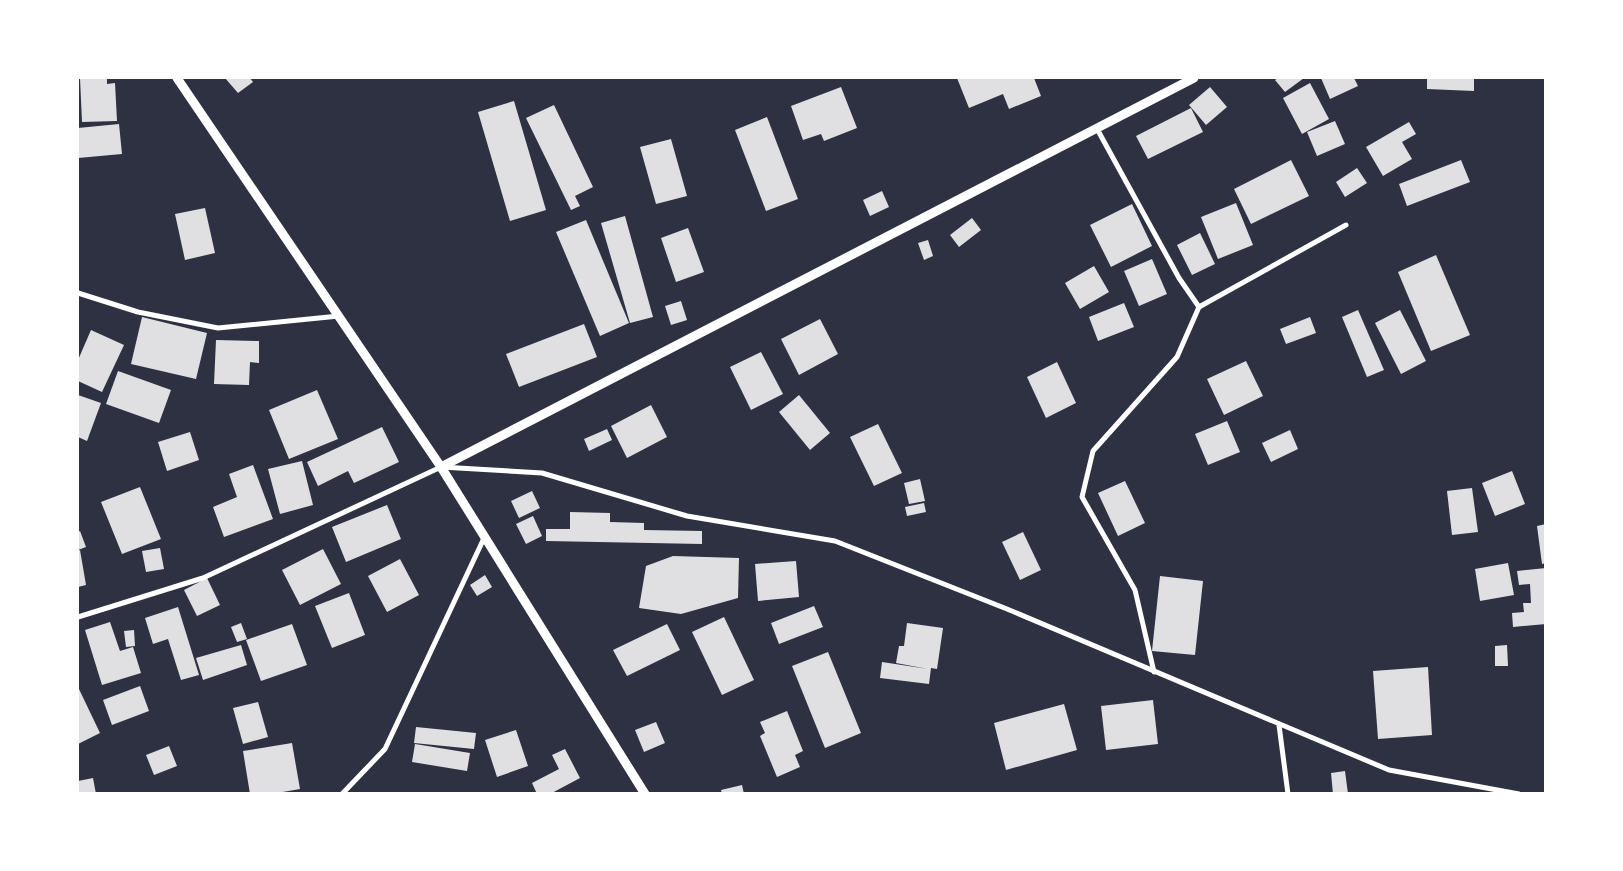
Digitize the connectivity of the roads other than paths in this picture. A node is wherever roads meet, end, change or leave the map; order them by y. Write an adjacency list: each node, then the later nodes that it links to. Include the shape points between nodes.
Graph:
1 (177, 78): 7 (street)
2 (1194, 78): 3 (street)
3 (1096, 128): 6 (street, via 1179,278); 8 (street)
4 (1346, 225): 6 (street)
5 (78, 294): 7 (street, via 138,312 218,328)
6 (1199, 307): 11 (street, via 1177,357 1093,451 1082,497 1135,590)
7 (340, 316): 8 (street)
8 (441, 467): 9 (street); 10 (street, via 203,578); 11 (street, via 542,473 687,516 835,541)
9 (485, 536): 13 (street, via 385,750); 14 (street)
10 (78, 617)
11 (1154, 672): 12 (street)
12 (1279, 725): 15 (street); 16 (street, via 1389,770)
13 (342, 794)
14 (645, 794)
15 (1288, 794)
16 (1519, 794)

